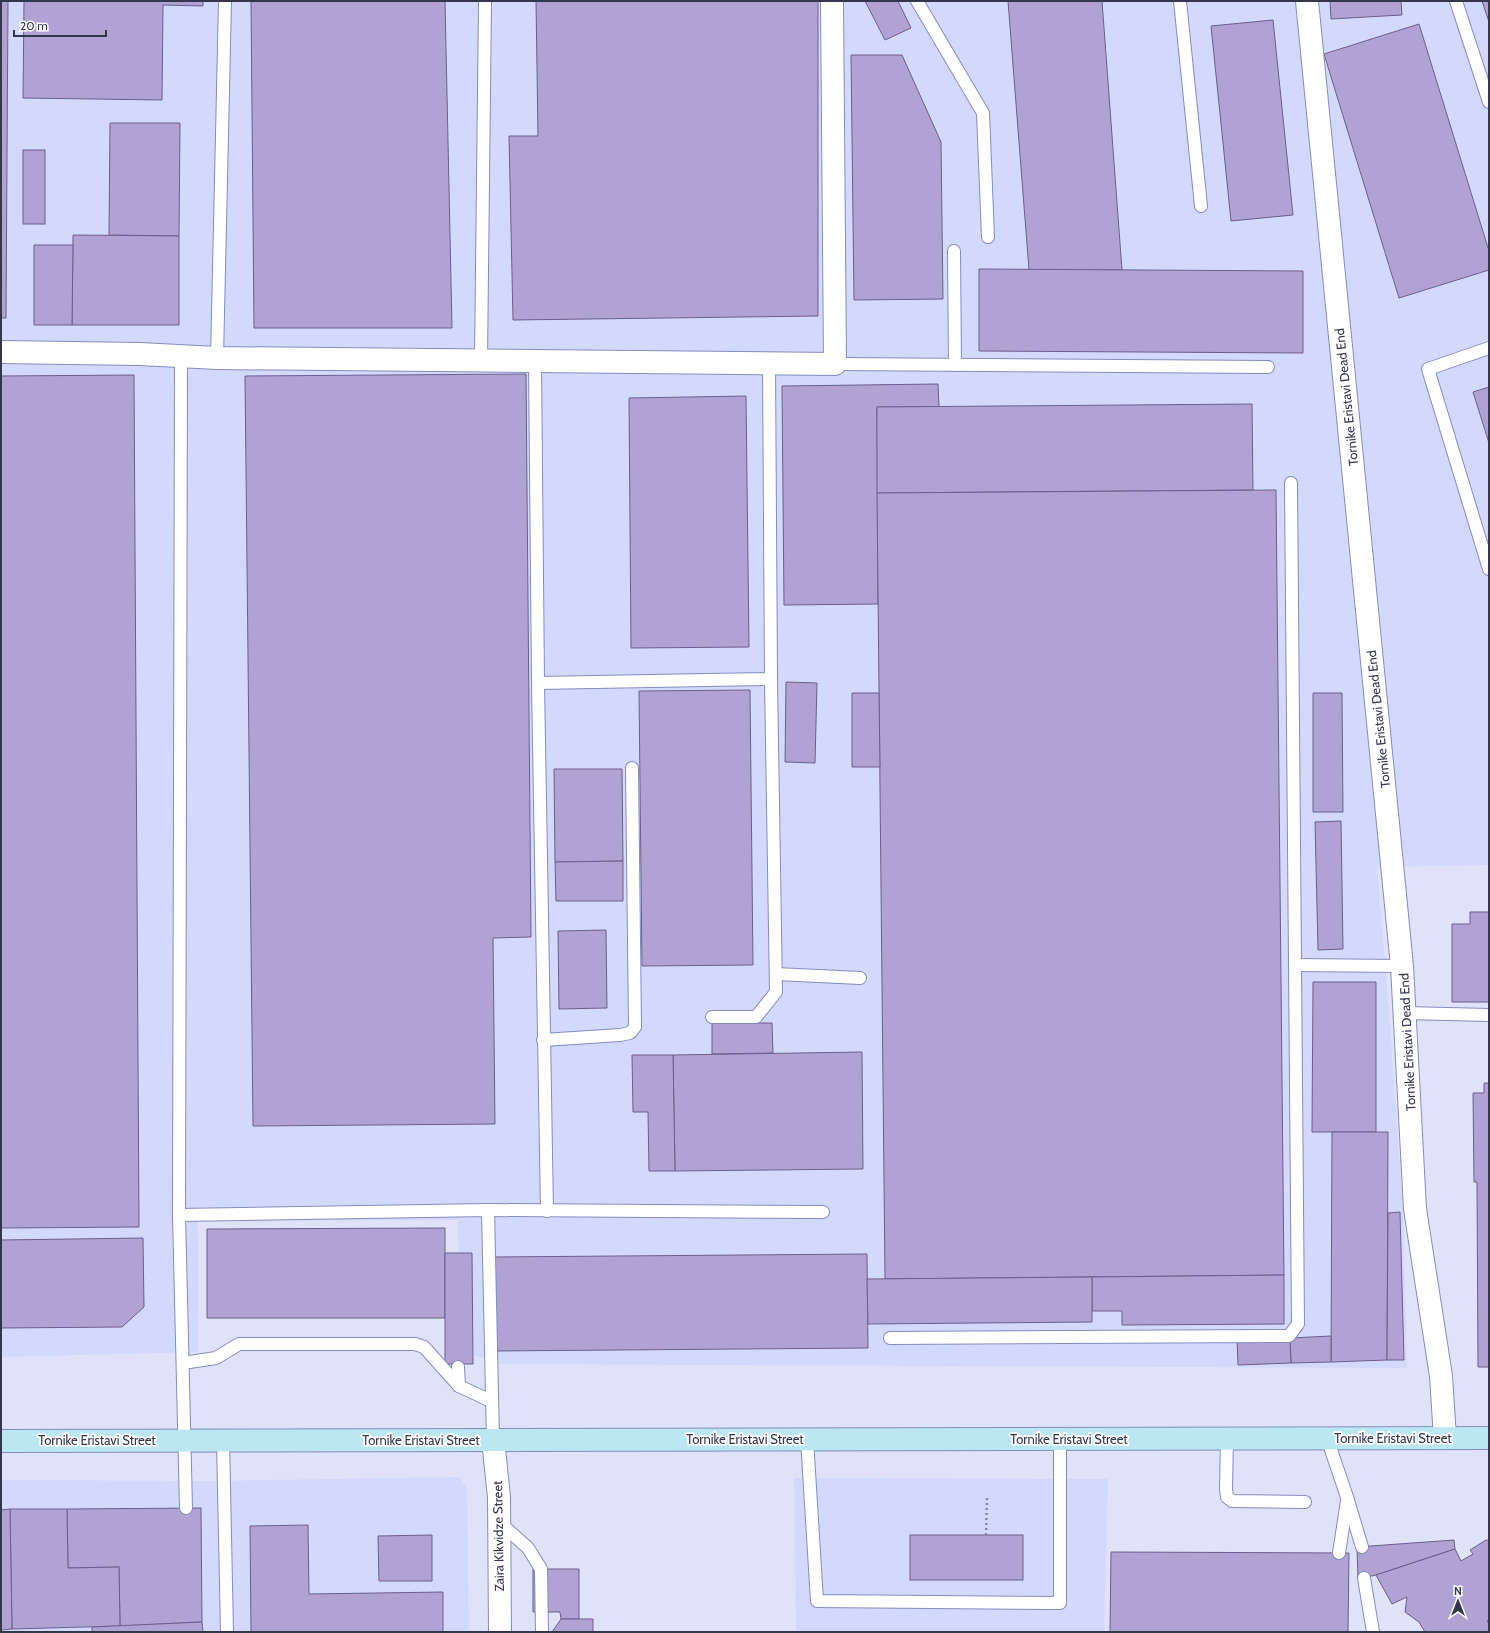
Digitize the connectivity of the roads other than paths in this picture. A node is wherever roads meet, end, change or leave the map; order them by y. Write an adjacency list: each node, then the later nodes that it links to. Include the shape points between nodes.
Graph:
1 (225, 1): 15 (lane)
2 (485, 1): 16 (lane)
3 (832, 1): 19 (street)
4 (917, 1): 10 (lane, via 983,113)
5 (1180, 1): 9 (lane)
6 (1307, 1): 28 (street, Tornike Eristavi Dead End)
7 (1456, 1): 8 (lane)
8 (1489, 102)
9 (1201, 206)
10 (988, 237)
11 (954, 251): 20 (lane)
12 (1489, 348): 23 (lane, via 1428,369)
13 (1, 352): 14 (street)
14 (181, 357): 15 (street); 38 (lane)
15 (217, 358): 16 (street)
16 (481, 361): 17 (street)
17 (535, 361): 18 (street); 25 (lane)
18 (769, 363): 19 (street); 24 (lane)
19 (835, 364): 20 (lane)
20 (955, 365): 21 (lane)
21 (1268, 367)
22 (1291, 483): 27 (lane)
23 (1489, 569)
24 (771, 679): 25 (lane); 29 (lane)
25 (538, 683): 34 (lane)
26 (632, 768): 34 (lane, via 636,1026 630,1033 620,1035)
27 (1295, 964): 28 (lane); 39 (lane, via 1298,1324 1289,1336)
28 (1402, 966): 31 (street, Tornike Eristavi Dead End)
29 (776, 974): 30 (lane); 33 (lane, via 776,992 756,1017)
30 (860, 978)
31 (1405, 1013): 32 (lane); 46 (street, Tornike Eristavi Dead End, via 1415,1209 1441,1376)
32 (1489, 1015)
33 (712, 1017)
34 (543, 1040): 36 (lane)
35 (488, 1210): 36 (lane); 38 (lane); 43 (lane)
36 (547, 1211): 37 (lane)
37 (823, 1212)
38 (179, 1215): 40 (lane)
39 (890, 1338)
40 (182, 1363): 42 (lane, via 216,1358 239,1344 415,1344 424,1347); 50 (lane)
41 (458, 1367): 42 (lane)
42 (458, 1386): 43 (lane)
43 (491, 1401): 52 (lane)
44 (1227, 1438): 45 (main road, Tornike Eristavi Street); 49 (main road, Tornike Eristavi Street); 55 (lane, via 1227,1497 1232,1501)
45 (1327, 1438): 46 (main road, Tornike Eristavi Street); 54 (lane)
46 (1445, 1438): 47 (main road, Tornike Eristavi Street)
47 (1489, 1438)
48 (807, 1439): 49 (main road, Tornike Eristavi Street); 49 (lane, via 817,1601 1060,1603); 52 (main road, Tornike Eristavi Street)
49 (1060, 1439)
50 (186, 1440): 51 (main road, Tornike Eristavi Street); 53 (main road, Tornike Eristavi Street); 56 (lane)
51 (223, 1440): 52 (main road, Tornike Eristavi Street); 61 (lane)
52 (493, 1440): 57 (street, Zaira Kikvidze Street)
53 (1, 1441)
54 (1347, 1497): 58 (lane); 59 (lane)
55 (1305, 1502)
56 (186, 1508)
57 (499, 1522): 62 (street, Zaira Kikvidze Street); 63 (lane, via 528,1548 541,1569)
58 (1362, 1547)
59 (1339, 1553)
60 (1364, 1578): 64 (lane)
61 (227, 1632)
62 (500, 1632)
63 (542, 1632)
64 (1374, 1632)

